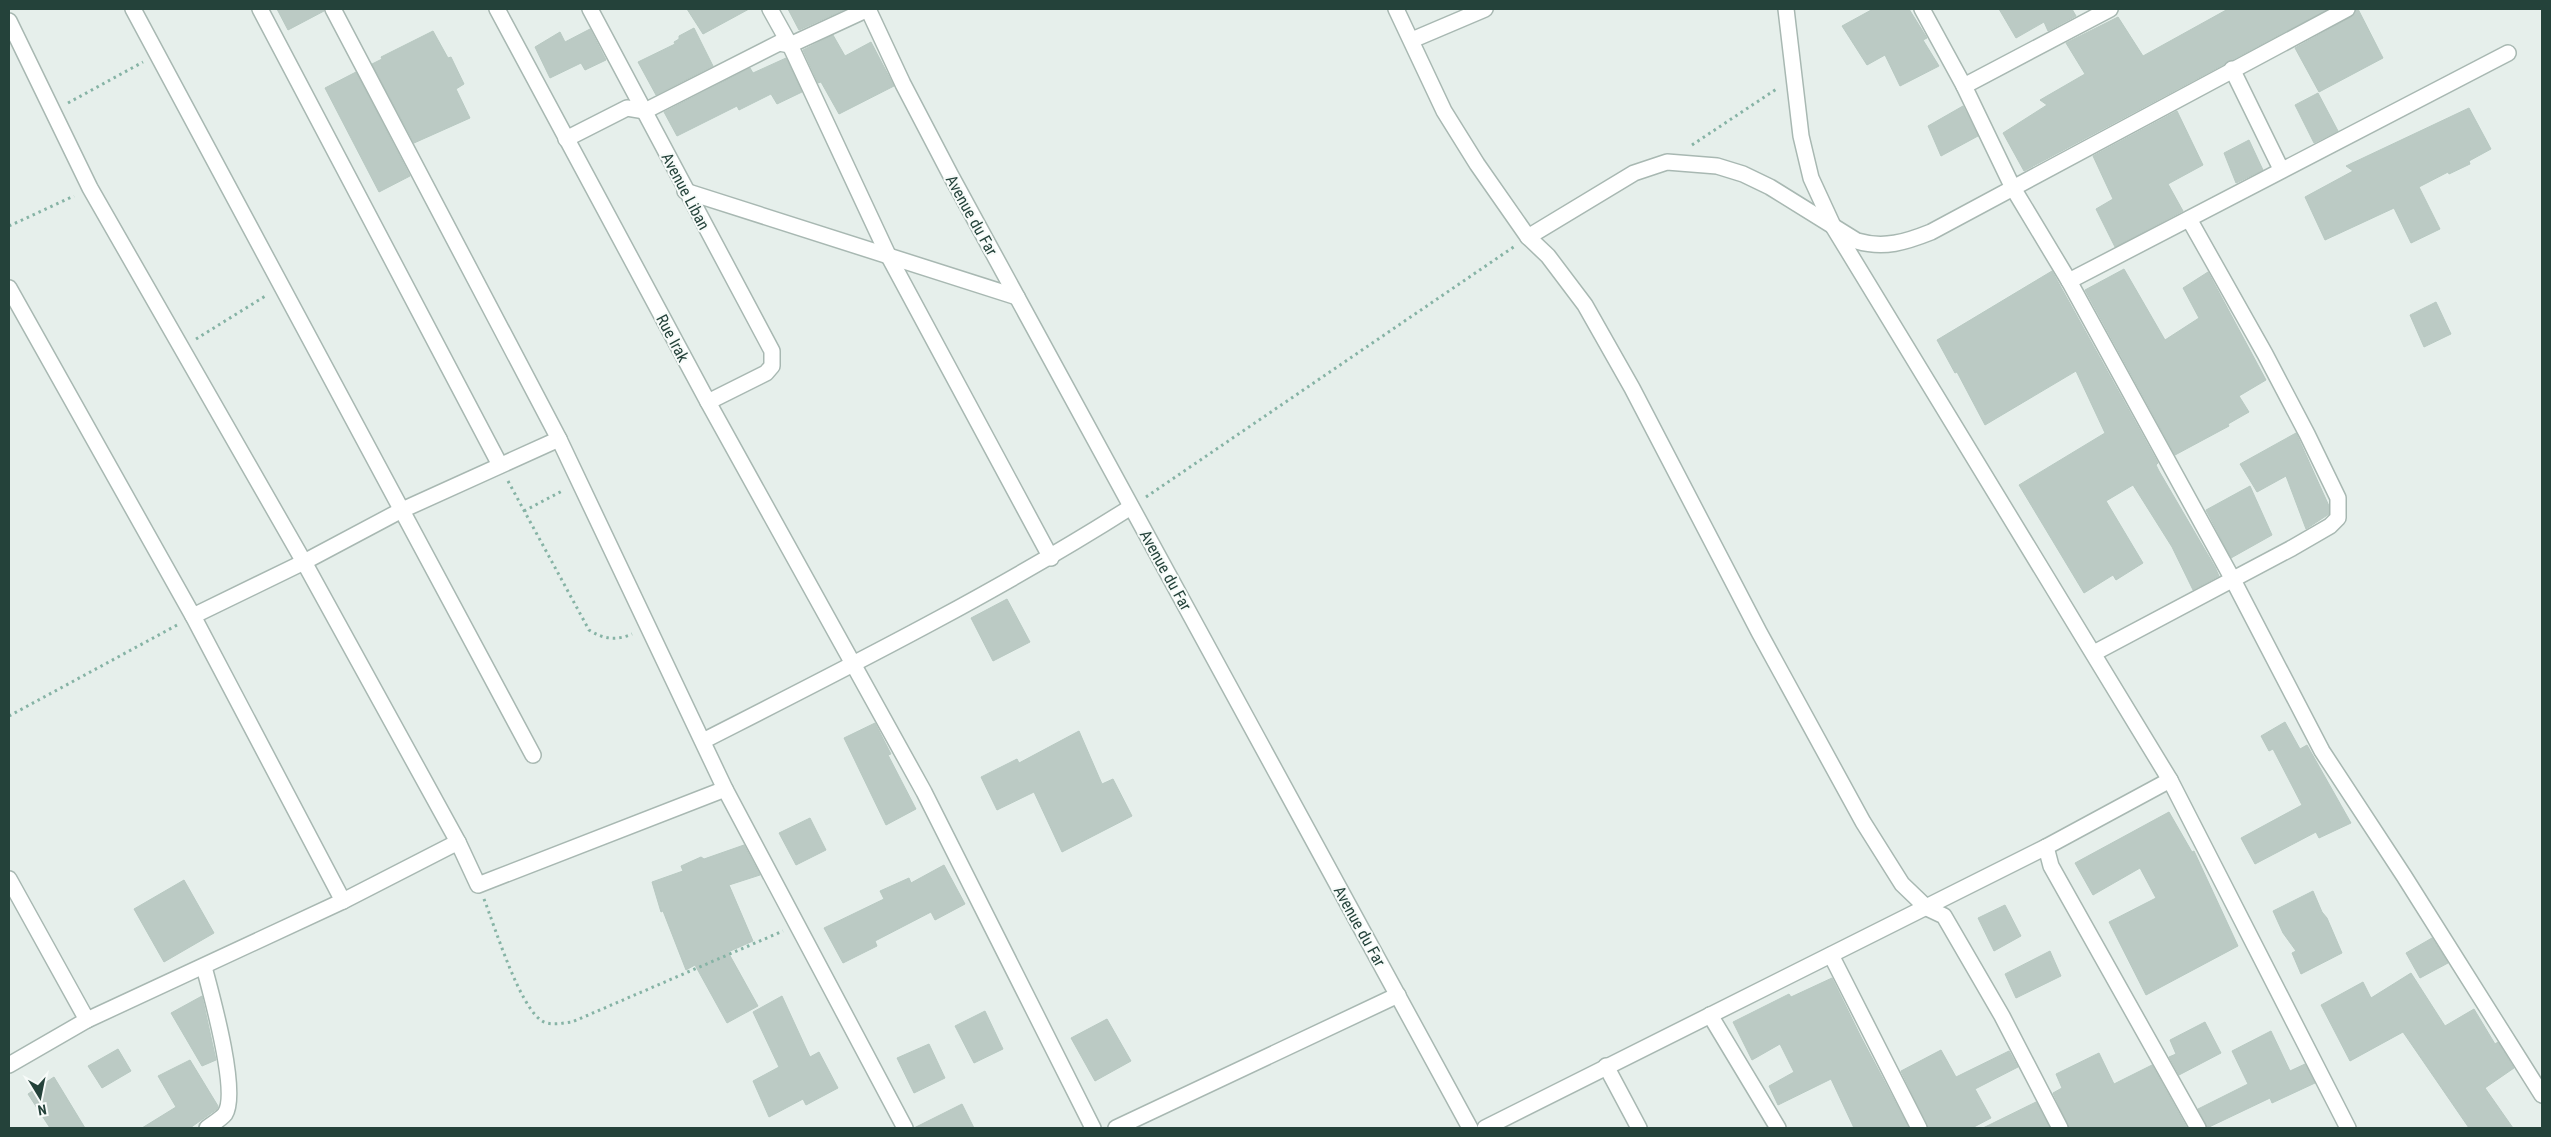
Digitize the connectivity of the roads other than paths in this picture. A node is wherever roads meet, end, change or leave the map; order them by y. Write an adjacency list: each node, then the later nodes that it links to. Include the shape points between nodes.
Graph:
1 (133, 9): 36 (street)
2 (260, 9): 34 (street)
3 (333, 9): 33 (street)
4 (497, 9): 21 (street, Rue Irak)
5 (590, 9): 20 (street, Avenue Liban)
6 (770, 9): 16 (street)
7 (868, 9): 16 (street); 31 (street, Avenue du Far, via 903,84)
8 (1396, 9): 15 (street)
9 (1485, 9): 15 (street)
10 (1786, 9): 26 (street, via 1801,136 1811,178)
11 (1922, 9): 19 (street)
12 (2110, 9): 19 (street)
13 (2347, 9): 18 (street)
14 (9, 21): 38 (street, via 90,188)
15 (1412, 40): 27 (street, via 1444,111)
16 (790, 45): 20 (street, via 779,43); 28 (street)
17 (2508, 53): 22 (street)
18 (2232, 69): 22 (street); 23 (street)
19 (1964, 86): 23 (street)
20 (645, 111): 21 (street, via 627,108); 24 (street, Avenue Liban)
21 (566, 139): 32 (street, Rue Irak)
22 (2281, 169): 25 (street)
23 (2013, 188): 26 (street, via 1908,241 1872,246); 29 (street)
24 (685, 191): 28 (street); 32 (street, Avenue Liban, via 769,342 774,360 766,372)
25 (2189, 219): 29 (street); 39 (street, via 2266,354 2338,498 2338,518 2330,526)
26 (1834, 228): 27 (street, via 1770,187 1743,174 1717,166 1667,162 1634,173); 41 (street)
27 (1528, 237): 51 (street, via 1548,256 1585,305 1863,822 1902,884)
28 (888, 255): 31 (street); 37 (street)
29 (2069, 281): 39 (street)
30 (9, 288): 40 (street)
31 (1017, 297): 35 (street, Avenue du Far)
32 (708, 402): 42 (street, Rue Irak)
33 (559, 439): 34 (street); 43 (street)
34 (500, 465): 36 (street)
35 (1131, 507): 37 (street); 54 (street, Avenue du Far)
36 (400, 511): 38 (street); 44 (street)
37 (1051, 558): 42 (street)
38 (304, 562): 40 (street); 47 (street)
39 (2232, 578): 41 (street); 59 (street, via 2322,751)
40 (193, 616): 50 (street)
41 (2094, 653): 45 (street)
42 (855, 664): 43 (street); 62 (street, Rue Irak, via 968,875)
43 (703, 742): 46 (street)
44 (533, 755)
45 (2170, 780): 48 (street); 71 (street)
46 (725, 789): 47 (street, via 478,885); 61 (street)
47 (458, 842): 50 (street)
48 (2046, 847): 51 (street); 70 (street, via 2051,866)
49 (9, 879): 56 (street)
50 (343, 901): 53 (street)
51 (1927, 908): 52 (street); 69 (street, via 1944,916 1954,932)
52 (1831, 956): 55 (street); 68 (street)
53 (204, 966): 56 (street); 60 (street, via 228,1076 225,1114)
54 (1398, 995): 63 (street); 64 (street, Avenue du Far)
55 (1710, 1015): 58 (street); 67 (street)
56 (87, 1020): 57 (street)
57 (9, 1065)
58 (1606, 1066): 65 (street); 66 (street)
59 (2542, 1095)
60 (207, 1128)
61 (904, 1128)
62 (1093, 1128)
63 (1116, 1128)
64 (1470, 1128)
65 (1485, 1128)
66 (1638, 1128)
67 (1778, 1128)
68 (1920, 1128)
69 (2060, 1128)
70 (2198, 1128)
71 (2348, 1128)

